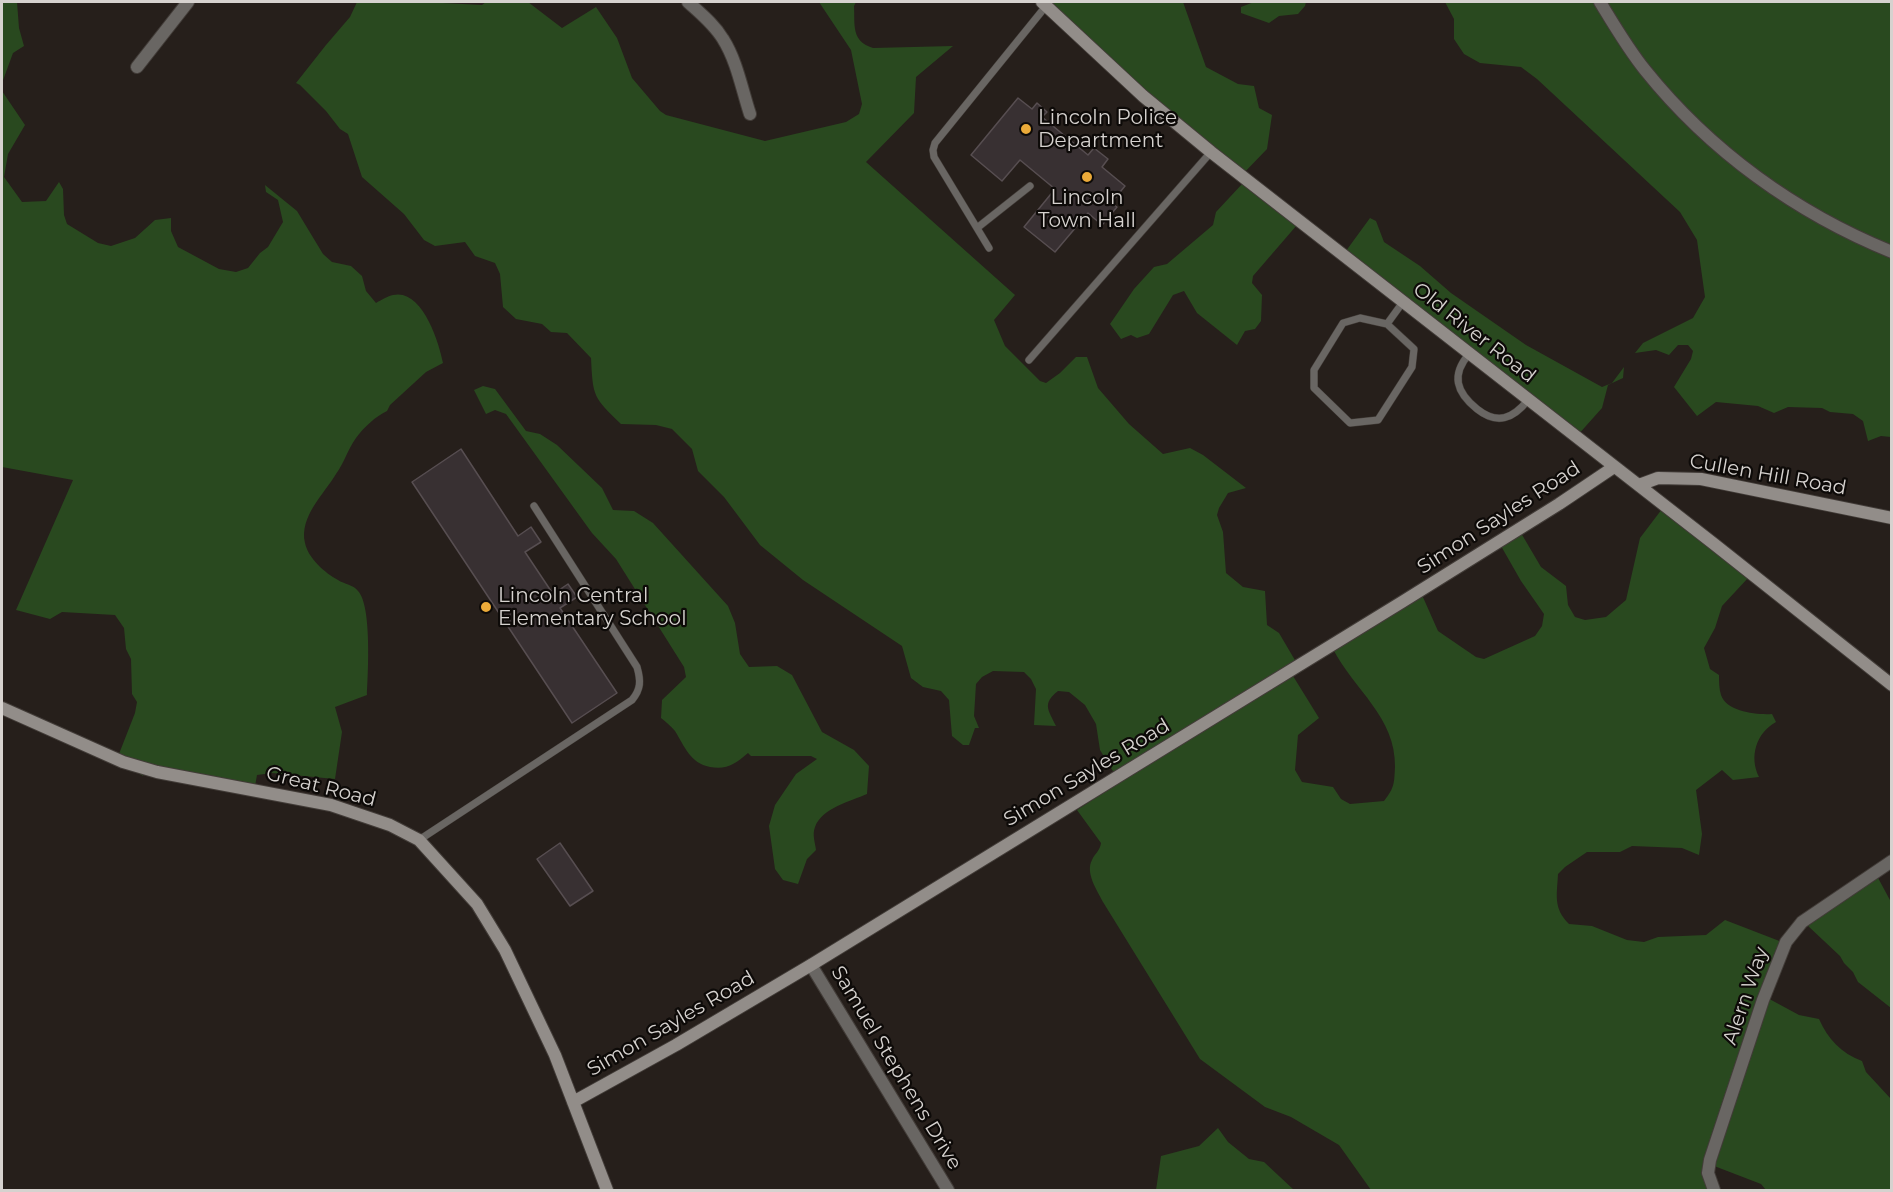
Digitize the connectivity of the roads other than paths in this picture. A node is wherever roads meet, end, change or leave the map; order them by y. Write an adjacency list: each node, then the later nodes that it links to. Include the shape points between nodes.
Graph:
1 (188, 2): 5 (street)
2 (688, 2): 6 (street, via 723,39)
3 (1600, 2): 11 (street, via 1663,92 1718,147 1807,210 1858,239)
4 (1044, 4): 7 (street, Old River Road, via 1143,96); 9 (lane, via 935,143 934,157)
5 (137, 67)
6 (750, 114)
7 (1211, 152): 12 (street, Old River Road); 15 (lane)
8 (1030, 186): 9 (lane)
9 (977, 228): 10 (lane)
10 (989, 248)
11 (1892, 252)
12 (1403, 302): 13 (lane); 14 (street, Old River Road)
13 (1387, 324): 13 (lane, via 1360,318 1343,323 1314,370 1314,388 1350,423 1378,420 1412,367 1414,349)
14 (1469, 354): 16 (street, Old River Road); 16 (lane, via 1459,368 1460,392 1485,415 1505,418)
15 (1029, 360)
16 (1528, 400): 17 (street, Old River Road)
17 (1614, 467): 18 (street, Old River Road); 25 (street, Simon Sayles Road)
18 (1639, 485): 20 (street, Cullen Hill Road, via 1658,478 1701,479); 21 (street, Old River Road)
19 (534, 506): 23 (lane, via 637,667 640,691)
20 (1892, 518)
21 (1892, 685)
22 (2, 708): 23 (street, Great Road, via 123,762 331,805 390,825)
23 (419, 840): 26 (street, Great Road, via 477,904 506,950)
24 (1892, 861): 29 (street, Alern Way, via 1802,922 1786,942 1710,1160 1708,1173)
25 (812, 965): 26 (street, Simon Sayles Road); 28 (street, Samuel Stephens Drive)
26 (573, 1102): 27 (street, Great Road)
27 (607, 1191)
28 (948, 1191)
29 (1714, 1191)

